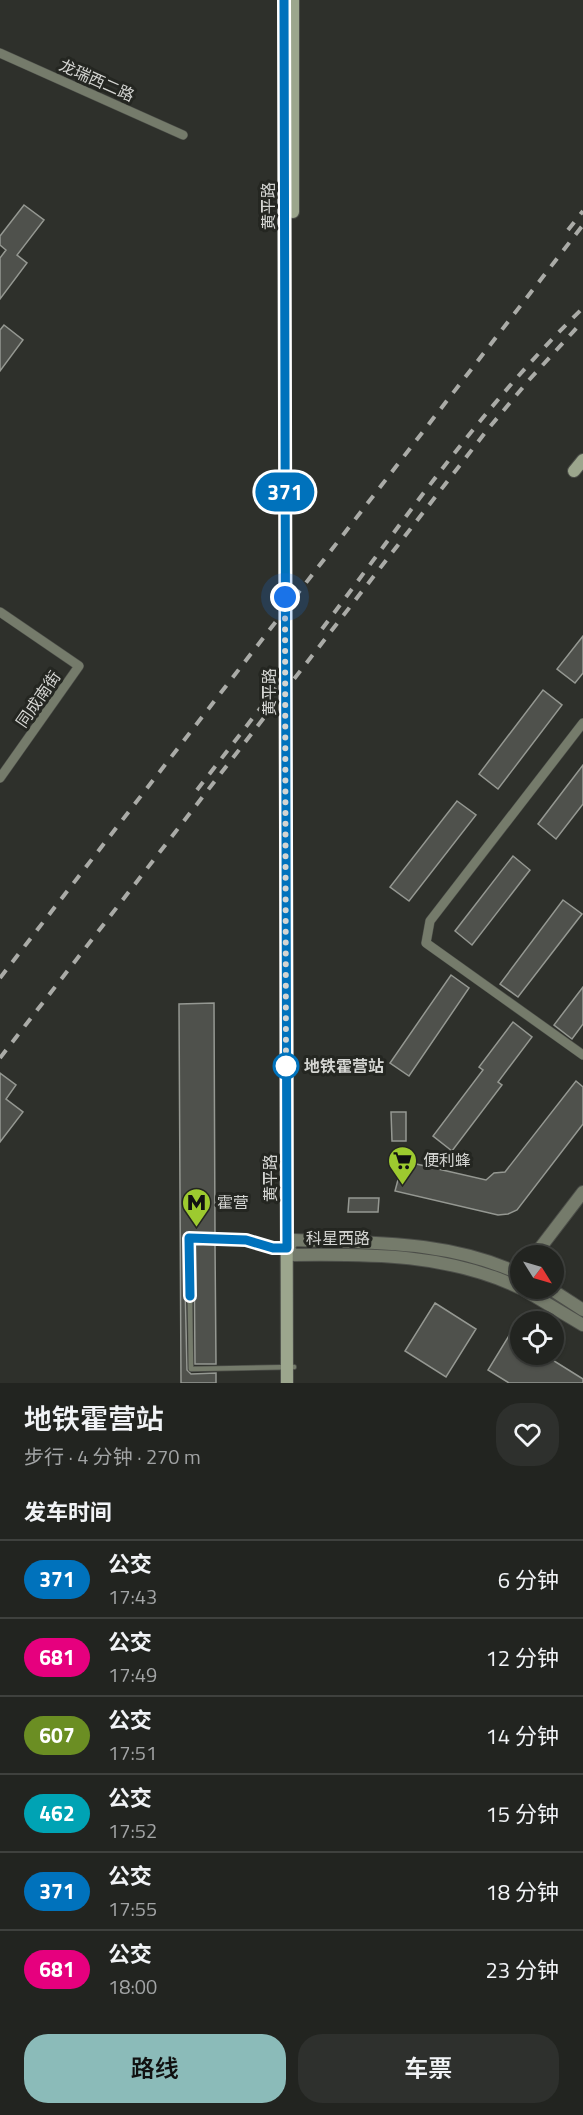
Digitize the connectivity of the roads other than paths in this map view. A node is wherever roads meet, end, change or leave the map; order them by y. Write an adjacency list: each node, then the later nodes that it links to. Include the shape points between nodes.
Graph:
1 (284, 0): 13 (main road, 黄平路)
2 (293, 0): 13 (main road, 黄平路)
3 (0, 53): 4 (street, 龙瑞西二路)
4 (183, 135)
5 (583, 460): 6 (main road)
6 (579, 474)
7 (0, 612): 9 (street, 同成南街, via 79,666)
8 (583, 723): 10 (street, via 430,921 426,943)
9 (0, 778)
10 (583, 1055)
11 (583, 1192): 12 (street)
12 (542, 1245)
13 (292, 1248): 14 (street, 科星西路, via 377,1242 428,1247 484,1259); 19 (main road, 黄平路); 19 (lane, via 273,1248 246,1240 189,1238 191,1370)
14 (510, 1276)
15 (564, 1298): 17 (street)
16 (545, 1299): 18 (street, 科星西路)
17 (583, 1310)
18 (583, 1324)
19 (290, 1368): 20 (main road, 黄平路); 21 (main road, 黄平路)
20 (287, 1383)
21 (294, 1383)

